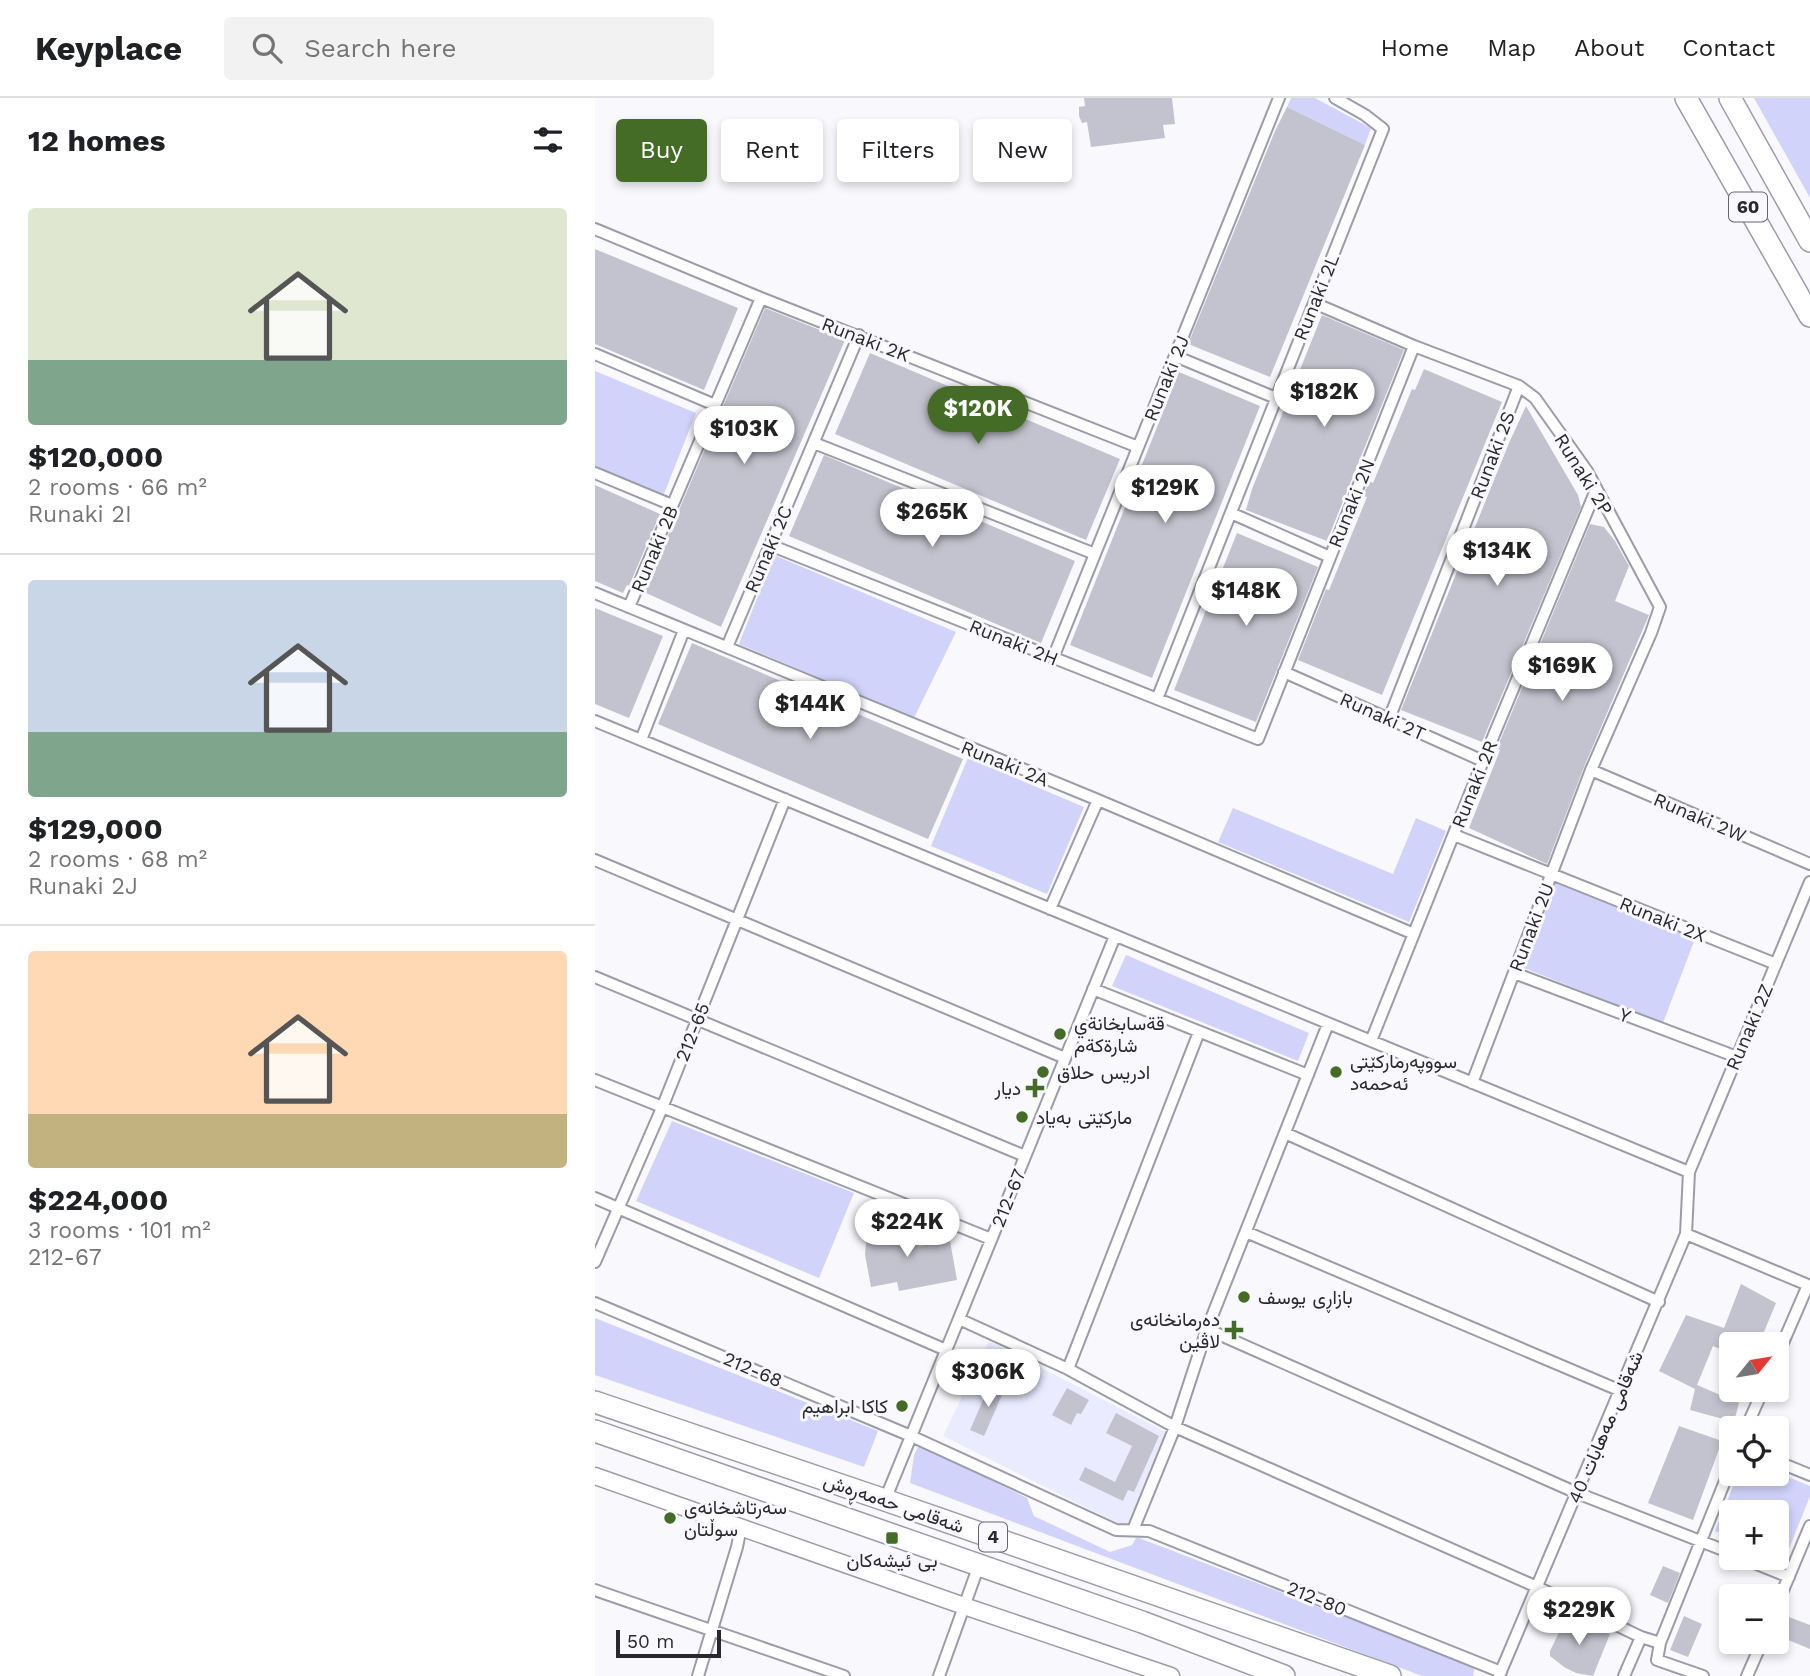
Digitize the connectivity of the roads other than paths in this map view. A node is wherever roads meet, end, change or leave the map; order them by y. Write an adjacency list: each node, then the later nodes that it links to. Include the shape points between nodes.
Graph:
1 (1279, 98): 13 (street, Runaki 2J)
2 (1335, 98): 8 (street, Runaki 2L, via 1383,128)
3 (1686, 98): 9 (highway, 60)
4 (1730, 98): 6 (highway, 60)
5 (595, 229): 7 (street, Runaki 2K)
6 (1810, 241)
7 (761, 298): 10 (street, Runaki 2K); 16 (street, Runaki 2B)
8 (1314, 303): 11 (street, Runaki 2P); 15 (street, Runaki 2L)
9 (1810, 316)
10 (859, 335): 17 (street, Runaki 2C); 18 (street, Runaki 2K)
11 (1414, 346): 14 (street, Runaki 2P); 25 (street, Runaki 2N)
12 (595, 354): 16 (street)
13 (1175, 356): 15 (street); 18 (street, Runaki 2J)
14 (1519, 386): 20 (street, Runaki 2P, via 1535,398); 33 (street, Runaki 2S)
15 (1276, 398): 22 (street, Runaki 2L)
16 (715, 405): 21 (street, Runaki 2B)
17 (814, 443): 23 (street, Runaki 2C); 24 (street)
18 (1138, 447): 24 (street, Runaki 2J)
19 (595, 473): 21 (street)
20 (1596, 490): 37 (street, Runaki 2R); 38 (street, Runaki 2P, via 1661,607)
21 (673, 506): 27 (street, Runaki 2B)
22 (1231, 513): 25 (street); 32 (street, Runaki 2L)
23 (770, 545): 29 (street, Runaki 2C); 30 (street, Runaki 2H)
24 (1095, 554): 30 (street, Runaki 2J)
25 (1330, 557): 31 (street, Runaki 2N)
26 (595, 593): 27 (street, Runaki 2A)
27 (629, 607): 28 (street, Runaki 2A)
28 (684, 630): 29 (street, Runaki 2A); 36 (street)
29 (727, 647): 40 (street, Runaki 2A)
30 (1053, 658): 32 (street, Runaki 2H)
31 (1284, 672): 33 (street, Runaki 2T); 35 (street, Runaki 2N)
32 (1157, 699): 35 (street, Runaki 2H)
33 (1389, 719): 37 (street, Runaki 2T)
34 (595, 721): 36 (street)
35 (1258, 739)
36 (641, 740): 39 (street)
37 (1483, 761): 41 (street, Runaki 2R)
38 (1591, 770): 43 (street, Runaki 2W); 44 (street, Runaki 2U)
39 (785, 799): 46 (street); 47 (street, 212-65)
40 (1098, 800): 46 (street); 48 (street, Runaki 2A)
41 (1454, 835): 44 (street, Runaki 2X); 48 (street, Runaki 2R)
42 (595, 860): 47 (street)
43 (1810, 864)
44 (1551, 874): 50 (street, Runaki 2X); 51 (street, Runaki 2U)
45 (1810, 882): 50 (street, Runaki 2Z)
46 (1050, 909): 49 (street)
47 (736, 921): 54 (street, 212-65); 58 (street)
48 (1415, 934): 57 (street, Runaki 2R)
49 (1115, 936): 53 (street, 212-67); 55 (street)
50 (1776, 964): 59 (street, Runaki 2Z)
51 (1514, 973): 59 (street, Y); 62 (street, Runaki 2U)
52 (595, 977): 54 (street)
53 (1093, 989): 56 (street); 58 (street, 212-67)
54 (697, 1021): 63 (street, 212-65); 65 (street)
55 (1328, 1024): 57 (street); 60 (street)
56 (1199, 1032): 60 (street); 80 (street)
57 (1371, 1041): 62 (street)
58 (1065, 1058): 65 (street, 212-67)
59 (1737, 1058): 66 (street, Runaki 2Z)
60 (1308, 1075): 64 (street)
61 (595, 1080): 63 (street)
62 (1472, 1083): 66 (street)
63 (662, 1108): 68 (street, 212-65); 71 (street)
64 (1285, 1133): 69 (street); 74 (street)
65 (1025, 1156): 71 (street, 212-67)
66 (1689, 1172): 70 (street, شەقامی مەهابات 40)
67 (595, 1198): 68 (street)
68 (619, 1208): 72 (street, 212-65); 79 (street)
69 (1246, 1232): 77 (street); 81 (street)
70 (1686, 1234): 73 (street); 74 (street, شەقامی مەهابات 40)
71 (991, 1239): 76 (street, 212-67)
72 (595, 1262)
73 (1809, 1285): 78 (street)
74 (1659, 1302): 81 (street, شەقامی مەهابات 40)
75 (595, 1303): 85 (street, 212-68)
76 (959, 1319): 79 (street, 212-67); 80 (street)
77 (1207, 1329): 83 (street); 90 (street)
78 (1788, 1332)
79 (946, 1350): 85 (street, 212-67)
80 (1067, 1369): 83 (street)
81 (1621, 1391): 90 (street, شەقامی مەهابات 40)
82 (595, 1402): 91 (highway, شەقامی حەمەڕەش / 4)
83 (1175, 1427): 94 (street); 101 (street)
84 (595, 1431): 97 (highway, شەقامی حەمەڕەش / 4)
85 (911, 1436): 91 (street, 212-67); 94 (street, 212-68, via 1116,1530)
86 (1789, 1466): 87 (street)
87 (1810, 1475)
88 (595, 1476): 93 (street)
89 (1723, 1486): 95 (street)
90 (1577, 1493): 95 (street); 101 (street, شەقامی مەهابات 40)
91 (885, 1500): 103 (highway, شەقامی حەمەڕەش / 4)
92 (1810, 1526): 99 (street)
93 (740, 1527): 104 (street); 107 (street)
94 (1133, 1530): 113 (street, 212-80, via 1149,1531)
95 (1701, 1540): 96 (street); 110 (street)
96 (1719, 1548)
97 (979, 1565): 104 (street); 106 (highway, شەقامی حەمەڕەش / 4)
98 (1772, 1570): 99 (street)
99 (1789, 1577): 100 (street)
100 (1786, 1584)
101 (1537, 1587): 108 (street); 113 (street, شەقامی مەهابات 40)
102 (595, 1590): 107 (street)
103 (1153, 1592): 105 (highway, شەقامی حەمەڕەش / 4); 106 (highway)
104 (964, 1606): 116 (street); 117 (street)
105 (1196, 1608): 109 (highway); 119 (highway, شەقامی حەمەڕەش / 4)
106 (1142, 1622): 109 (highway, شەقامی حەمەڕەش / 4)
107 (712, 1629): 112 (street); 114 (street)
108 (1641, 1637): 110 (street); 120 (street)
109 (1185, 1638): 118 (highway, شەقامی حەمەڕەش / 4)
110 (1660, 1643): 121 (street, via 1657,1660)
111 (1757, 1654): 122 (street)
112 (823, 1673): 115 (street)
113 (1500, 1674)
114 (698, 1676)
115 (844, 1676)
116 (939, 1676)
117 (1171, 1676)
118 (1284, 1676)
119 (1390, 1676)
120 (1624, 1676)
121 (1703, 1676)
122 (1747, 1676)

